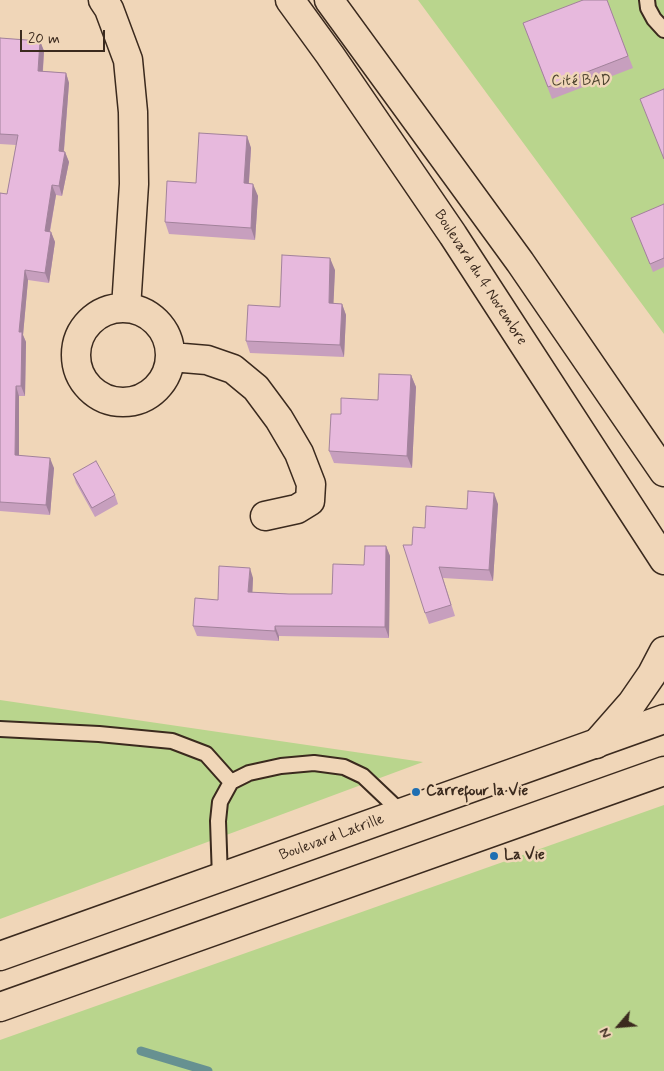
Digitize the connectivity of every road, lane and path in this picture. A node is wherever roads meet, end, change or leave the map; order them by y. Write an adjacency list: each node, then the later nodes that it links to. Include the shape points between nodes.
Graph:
1 (103, 0): 7 (main road, via 128,60 133,112 134,184)
2 (290, 0): 11 (main road, Boulevard du 4 Novembre, via 452,235)
3 (329, 0): 9 (main road, via 520,262)
4 (647, 0): 5 (lane, via 648,8)
5 (659, 17): 6 (lane)
6 (664, 30)
7 (126, 308): 8 (main road, via 143,312 158,323 168,340); 8 (main road, via 108,310 92,320 81,334 76,352 79,370 89,386 103,398 121,402 140,400 155,390 166,376)
8 (170, 358): 10 (main road, via 207,360 234,369 256,388 279,419 312,484 310,500 297,509)
9 (664, 472)
10 (265, 516)
11 (664, 560)
12 (664, 651): 15 (main road, via 632,703)
13 (664, 719): 15 (main road, Boulevard Latrille)
14 (0, 729): 17 (lane, via 172,741 206,754)
15 (596, 744): 18 (main road, Boulevard Latrille)
16 (664, 771): 21 (main road)
17 (231, 782): 18 (lane, via 249,773 281,766 314,763 344,767 363,776); 19 (lane, via 220,802)
18 (402, 813): 19 (main road, Boulevard Latrille)
19 (220, 878): 20 (main road, Boulevard Latrille)
20 (0, 956)
21 (0, 1007)

